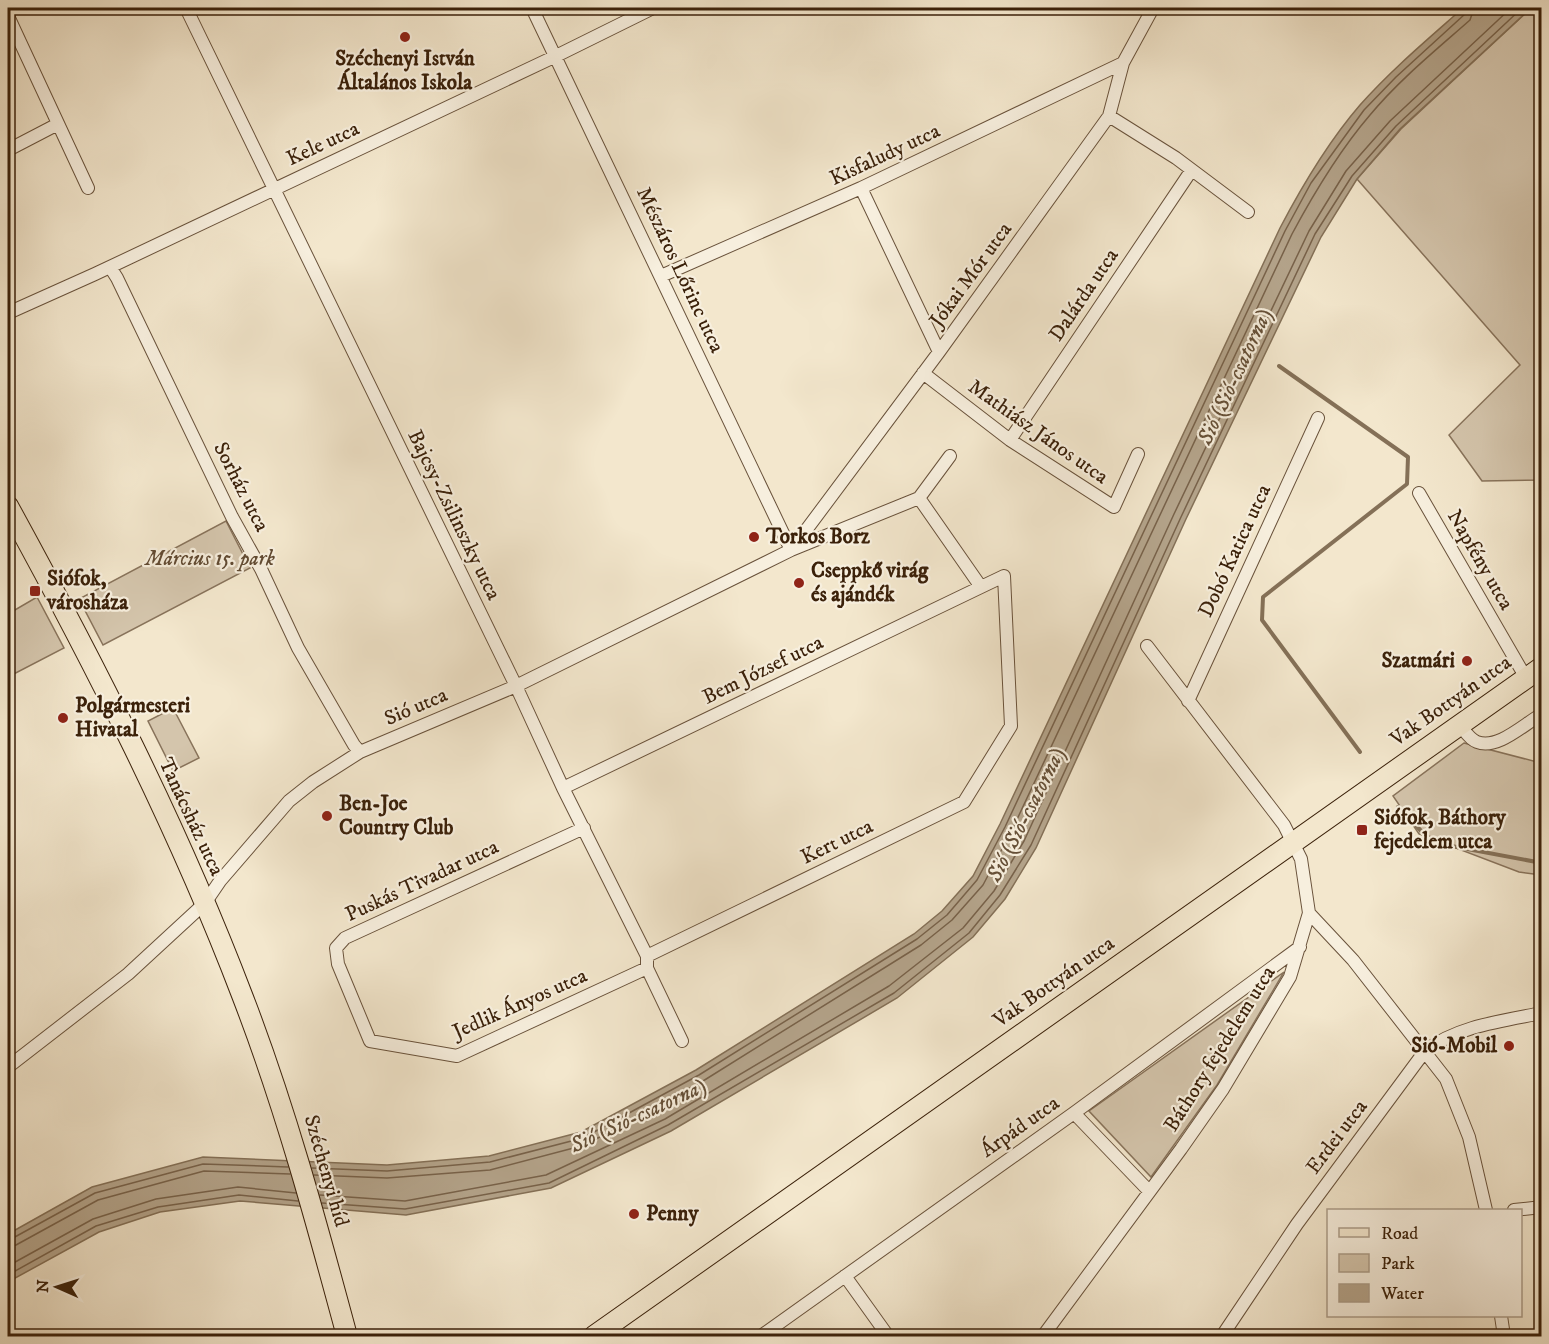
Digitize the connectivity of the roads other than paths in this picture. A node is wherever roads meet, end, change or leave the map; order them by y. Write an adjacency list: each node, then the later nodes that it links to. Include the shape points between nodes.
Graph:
1 (186, 8): 14 (street, Bajcsy-Zsilinszky utca)
2 (532, 8): 6 (street, Mészáros Lőrinc utca)
3 (653, 8): 6 (street, Kele utca)
4 (1153, 8): 7 (street, Jókai Mór utca)
5 (8, 16): 9 (street)
6 (556, 56): 14 (street, Kele utca); 17 (street, Mészáros Lőrinc utca)
7 (1123, 63): 8 (street, Jókai Mór utca); 13 (street, Kisfaludy utca)
8 (1109, 116): 11 (street); 19 (street, Jókai Mór utca)
9 (58, 124): 10 (street); 12 (street)
10 (8, 150)
11 (1191, 171): 15 (street); 22 (street, Dalárda utca)
12 (88, 188)
13 (861, 188): 17 (street, Kisfaludy utca); 19 (street)
14 (274, 189): 16 (street, Kele utca); 34 (street, Bajcsy-Zsilinszky utca)
15 (1248, 212)
16 (110, 267): 18 (street, Kele utca); 39 (street, Sorház utca, via 298,648)
17 (661, 276): 30 (street, Mészáros Lőrinc utca)
18 (8, 313)
19 (939, 352): 20 (street, Jókai Mór utca)
20 (923, 373): 22 (street, Mathiász János utca); 28 (street, Jókai Mór utca)
21 (1318, 418): 35 (street, Dobó Katica utca)
22 (1010, 440): 23 (street, Mathiász János utca, via 1114,507)
23 (1138, 454)
24 (950, 456): 26 (street)
25 (1419, 493): 33 (street, Napfény utca)
26 (919, 498): 29 (street, Sió utca); 31 (street)
27 (8, 506): 43 (main road, Tanácsház utca, via 106,693)
28 (814, 519): 29 (street); 30 (street, Jókai Mór utca)
29 (811, 542): 30 (street, Sió utca)
30 (791, 550): 34 (street, Sió utca)
31 (981, 587): 38 (street, Bem József utca, via 1004,576); 40 (street, Bem József utca)
32 (1147, 646): 35 (street, Báthory fejedelem utca)
33 (1534, 672): 37 (main road, Vak Bottyán utca)
34 (516, 686): 39 (street, Sió utca); 40 (street, Bajcsy-Zsilinszky utca)
35 (1188, 700): 42 (street, Báthory fejedelem utca, via 1284,825)
36 (1542, 714): 37 (street, via 1487,744 1476,742)
37 (1460, 725): 42 (main road, Vak Bottyán utca)
38 (1011, 726): 46 (street, Kert utca, via 964,802)
39 (360, 752): 43 (street, Sió utca, via 289,801)
40 (563, 788): 41 (street, Bajcsy-Zsilinszky utca)
41 (584, 828): 46 (street, Bajcsy-Zsilinszky utca); 48 (street, Puskás Tivadar utca, via 345,938 336,948 338,964)
42 (1292, 842): 44 (street, Báthory fejedelem utca, via 1300,859); 61 (main road, Vak Bottyán utca)
43 (205, 903): 51 (street, Sió utca, via 128,974); 52 (main road, Tanácsház utca)
44 (1309, 913): 45 (street, Báthory fejedelem utca); 50 (street, via 1353,960)
45 (1300, 947): 53 (street, Árpád utca); 54 (street, Báthory fejedelem utca, via 1290,977 1223,1089)
46 (647, 962): 48 (street, Jedlik Ányos utca, via 457,1056); 49 (street, Bajcsy-Zsilinszky utca)
47 (1542, 1013): 50 (street, Erdei utca, via 1475,1028 1442,1039)
48 (370, 1041)
49 (682, 1041)
50 (1425, 1051): 56 (street, via 1446,1079 1469,1137); 65 (street, Erdei utca, via 1296,1224)
51 (8, 1067)
52 (278, 1093): 60 (main road, Széchenyi híd)
53 (1074, 1113): 54 (street); 58 (street, Árpád utca)
54 (1149, 1191): 64 (street, Báthory fejedelem utca)
55 (1542, 1207): 57 (street)
56 (1486, 1209)
57 (1522, 1209)
58 (845, 1276): 62 (street, Árpád utca); 63 (street)
59 (1501, 1317): 66 (street)
60 (347, 1336)
61 (594, 1336)
62 (761, 1336)
63 (888, 1336)
64 (1043, 1336)
65 (1222, 1336)
66 (1504, 1336)

